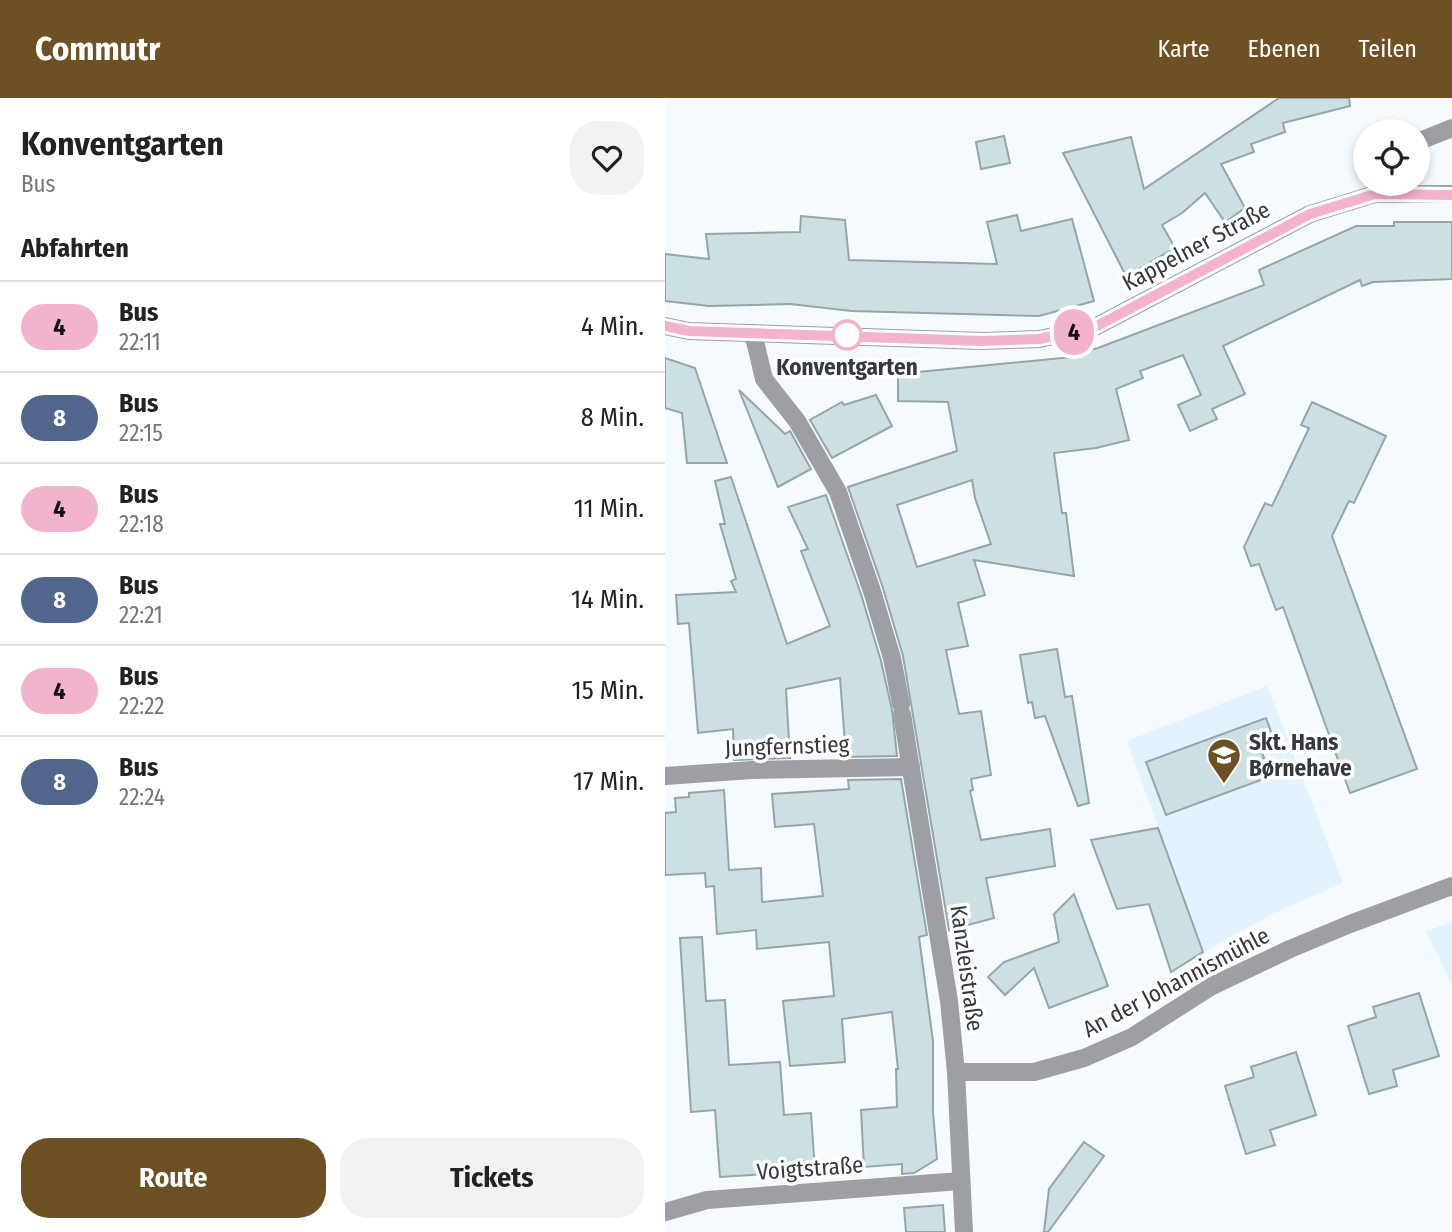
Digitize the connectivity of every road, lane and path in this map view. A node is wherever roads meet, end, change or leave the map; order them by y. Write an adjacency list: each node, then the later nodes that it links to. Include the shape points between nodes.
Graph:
1 (1452, 128): 2 (street)
2 (1430, 137)
3 (1430, 193): 4 (street, Kappelner Straße)
4 (1452, 194)
5 (1358, 196): 7 (street, Kappelner Straße, via 1310,214 1093,328 1039,339 982,341)
6 (665, 326): 7 (street, Kappelner Straße)
7 (753, 333): 8 (street, Kanzleistraße, via 764,379 797,421 838,492 892,658)
8 (911, 766): 9 (street, Jungfernstieg); 11 (street, Kanzleistraße)
9 (665, 776)
10 (1452, 886): 11 (street, An der Johannismühle, via 1350,924 1212,986 1132,1037 1084,1058 1034,1072)
11 (956, 1072): 12 (street, Kanzleistraße)
12 (961, 1181): 13 (street, Voigtstraße, via 707,1200); 14 (street, Kanzleistraße)
13 (665, 1212)
14 (964, 1232)

